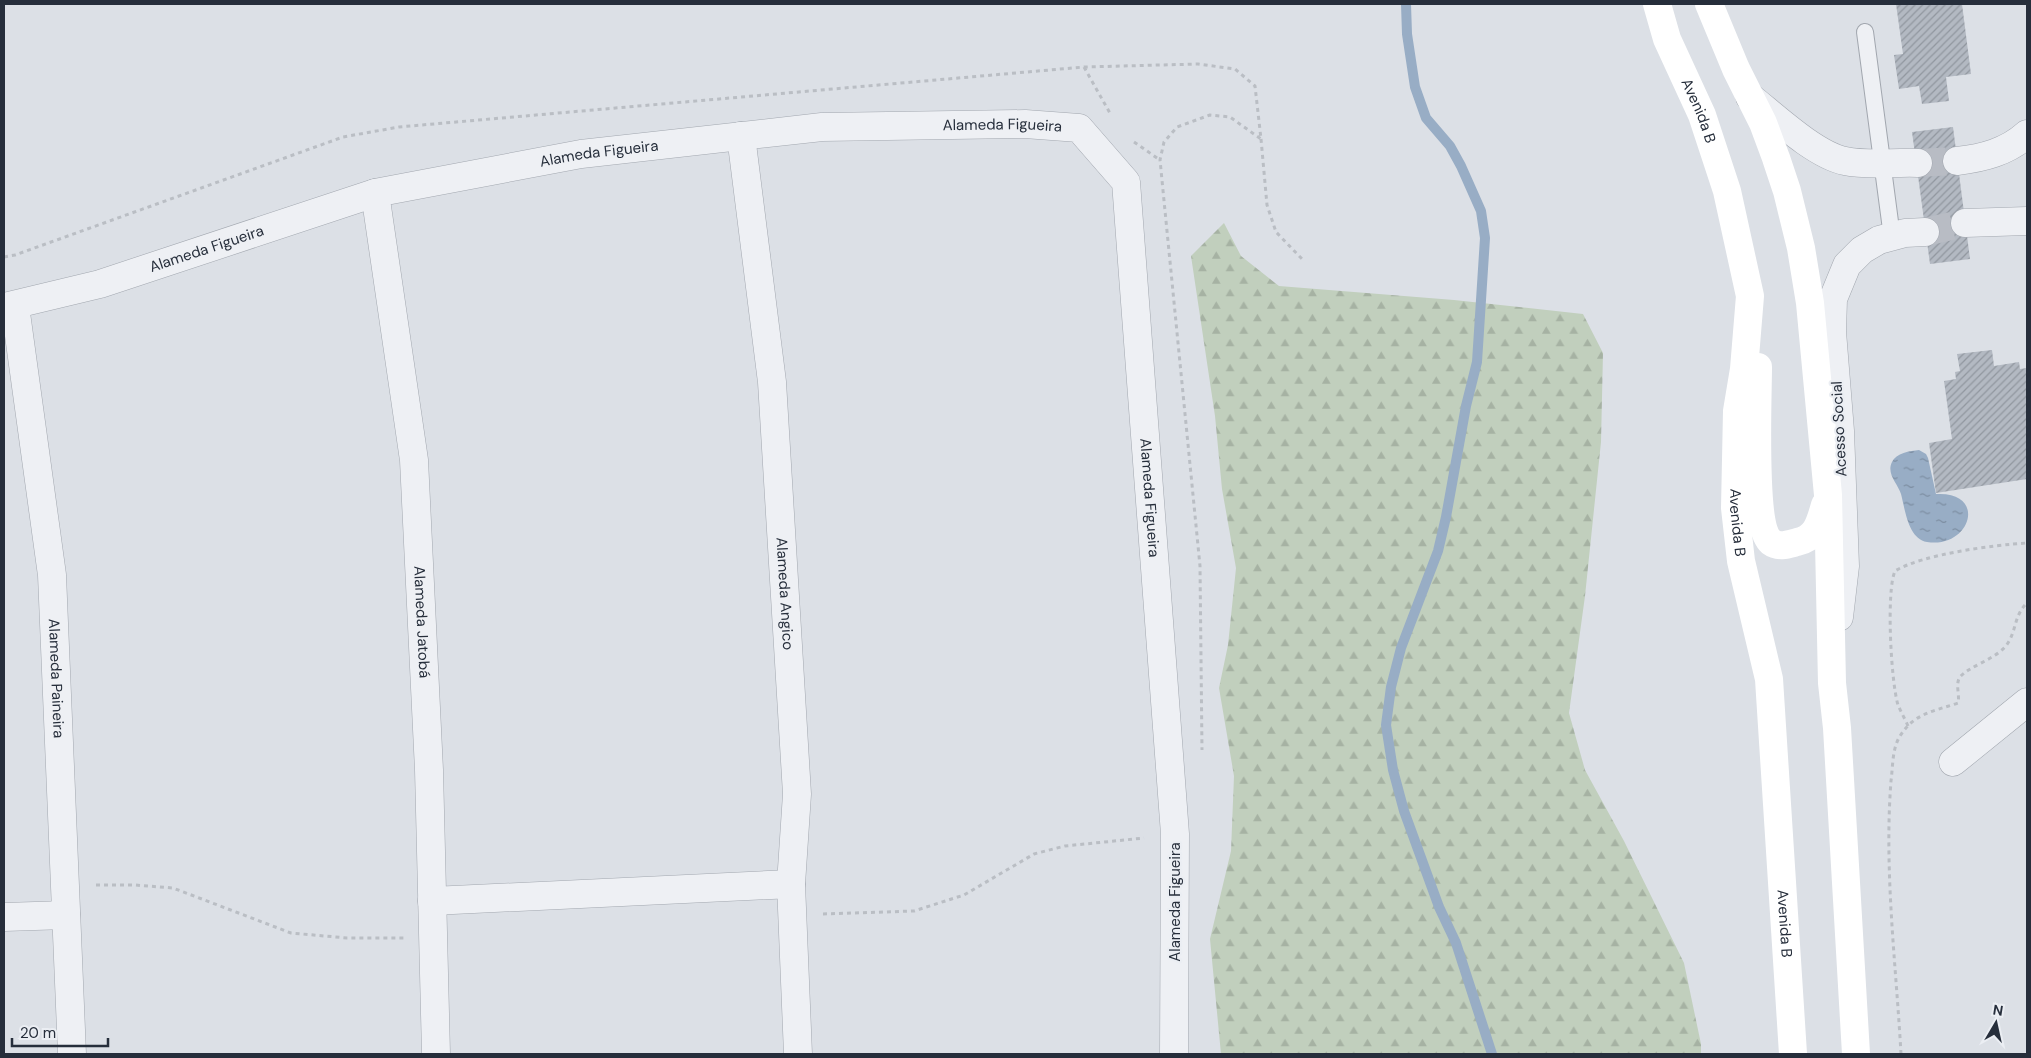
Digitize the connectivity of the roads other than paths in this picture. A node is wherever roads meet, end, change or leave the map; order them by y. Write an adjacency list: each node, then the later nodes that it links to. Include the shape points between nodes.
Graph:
1 (1657, 4): 15 (street, Avenida B, via 1667,39 1702,115 1727,191)
2 (1709, 4): 4 (street)
3 (1864, 32): 8 (lane)
4 (1750, 97): 8 (street, via 1831,157 1859,164); 18 (street, via 1776,158 1801,248 1810,303)
5 (2027, 134): 7 (street, via 2011,147)
6 (741, 136): 10 (street, Alameda Figueira, via 581,154); 22 (street, Alameda Angico, via 772,382 797,794); 29 (street, Alameda Figueira, via 822,127 1025,124 1079,128 1126,182 1175,834)
7 (1957, 161)
8 (1882, 162): 9 (street); 14 (lane)
9 (1918, 163)
10 (375, 193): 16 (street, Alameda Figueira, via 100,284); 23 (street, Alameda Jatobá, via 414,460)
11 (2027, 221): 12 (street)
12 (1966, 224)
13 (1926, 232): 14 (street, Acesso Social)
14 (1892, 237): 17 (street, Acesso Social, via 1862,250 1847,265 1833,299 1832,332)
15 (1750, 296): 18 (street, via 1758,360 1759,497 1765,533 1771,541 1783,545 1808,539 1820,523); 30 (street, Avenida B, via 1737,411 1735,508 1741,561 1769,679)
16 (9, 307): 24 (street, Alameda Paineira, via 52,575)
17 (1840, 432): 18 (street); 19 (street, Acesso Social, via 1845,566)
18 (1828, 495): 19 (street)
19 (1832, 683): 31 (street)
20 (2027, 702): 21 (street)
21 (1954, 762)
22 (791, 884): 23 (street); 28 (street, Alameda Angico)
23 (432, 902): 27 (street, Alameda Jatobá)
24 (66, 915): 25 (street); 26 (street, Alameda Paineira)
25 (4, 917)
26 (72, 1054)
27 (436, 1054)
28 (798, 1054)
29 (1174, 1054)
30 (1792, 1054)
31 (1856, 1054)

